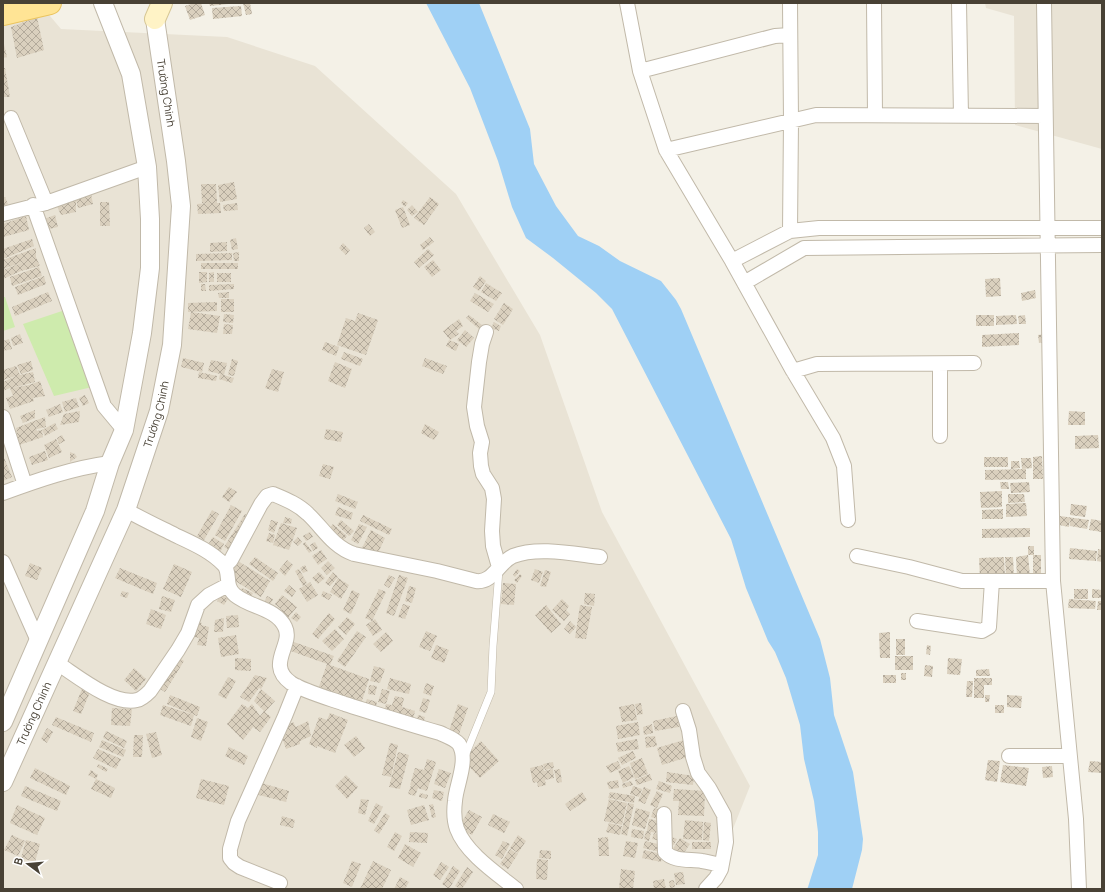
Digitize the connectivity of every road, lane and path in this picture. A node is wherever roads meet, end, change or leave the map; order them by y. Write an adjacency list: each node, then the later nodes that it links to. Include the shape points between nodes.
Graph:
1 (8, 3): 10 (main road)
2 (50, 3): 11 (main road)
3 (103, 3): 21 (street, via 131,74)
4 (627, 3): 13 (street)
5 (790, 3): 12 (street)
6 (874, 3): 14 (street)
7 (959, 3): 15 (street)
8 (1044, 3): 16 (street)
9 (155, 8): 20 (street, Trường Chinh)
10 (3, 10)
11 (3, 14)
12 (790, 35): 13 (street, via 776,36); 18 (street)
13 (640, 71): 19 (street)
14 (875, 115): 15 (street); 18 (street, via 816,115)
15 (961, 116): 16 (street)
16 (1045, 116): 24 (street)
17 (12, 118): 22 (street)
18 (792, 121): 19 (street); 26 (street)
19 (666, 150): 29 (street)
20 (176, 161): 21 (street); 39 (street, Trường Chinh, via 181,206 172,345 159,411)
21 (146, 166): 22 (street); 36 (street, via 150,268 142,333)
22 (39, 204): 23 (street); 36 (street, via 104,406)
23 (3, 214)
24 (1047, 228): 25 (street); 26 (street, via 819,228); 27 (street)
25 (1102, 228)
26 (790, 231): 29 (street)
27 (1047, 245): 28 (street); 30 (street, via 804,248); 50 (street)
28 (1102, 245)
29 (732, 261): 30 (street)
30 (744, 283): 34 (street)
31 (486, 332): 48 (street, via 479,362 474,407 482,442 481,466 492,488 494,499 492,531)
32 (974, 363): 33 (street)
33 (940, 364): 34 (street, via 817,364); 37 (street)
34 (793, 371): 43 (street, via 832,438 844,466)
35 (3, 417): 40 (street)
36 (124, 430): 38 (street)
37 (940, 436)
38 (110, 463): 39 (street); 40 (street, via 71,470); 53 (street, via 95,511)
39 (139, 471): 42 (street, Trường Chinh)
40 (26, 485): 41 (street)
41 (3, 493)
42 (126, 510): 47 (street, via 204,550); 54 (street, Trường Chinh)
43 (848, 520)
44 (857, 556): 49 (street, via 962,581)
45 (600, 557): 48 (street, via 530,552 513,557)
46 (3, 562): 53 (street)
47 (225, 566): 48 (street, via 231,560 261,504 267,496 273,494 300,507 335,543 354,554 438,571 476,582 488,579); 51 (street)
48 (499, 567): 60 (lane, via 491,692)
49 (992, 581): 50 (street); 52 (street, via 989,627 982,631)
50 (1053, 581): 59 (street)
51 (228, 585): 54 (street, via 209,595 198,605 188,633 178,650 150,691 138,700 115,698); 55 (street, via 235,595 272,612 282,621 286,637 279,664 282,674)
52 (917, 621)
53 (38, 642): 57 (street)
54 (57, 663): 61 (street, Trường Chinh)
55 (297, 686): 60 (street, via 323,697 447,736 459,744); 64 (street, via 238,821 230,849 230,858 234,863)
56 (683, 711): 63 (street, via 698,773 724,815 726,842)
57 (3, 722)
58 (1009, 756): 59 (street)
59 (1070, 756): 67 (street)
60 (463, 764): 65 (street, via 455,802 456,827 469,849)
61 (3, 782)
62 (664, 814): 63 (street, via 667,854 679,859)
63 (722, 865): 66 (street, via 716,878)
64 (280, 883)
65 (516, 889)
66 (706, 889)
67 (1079, 889)

